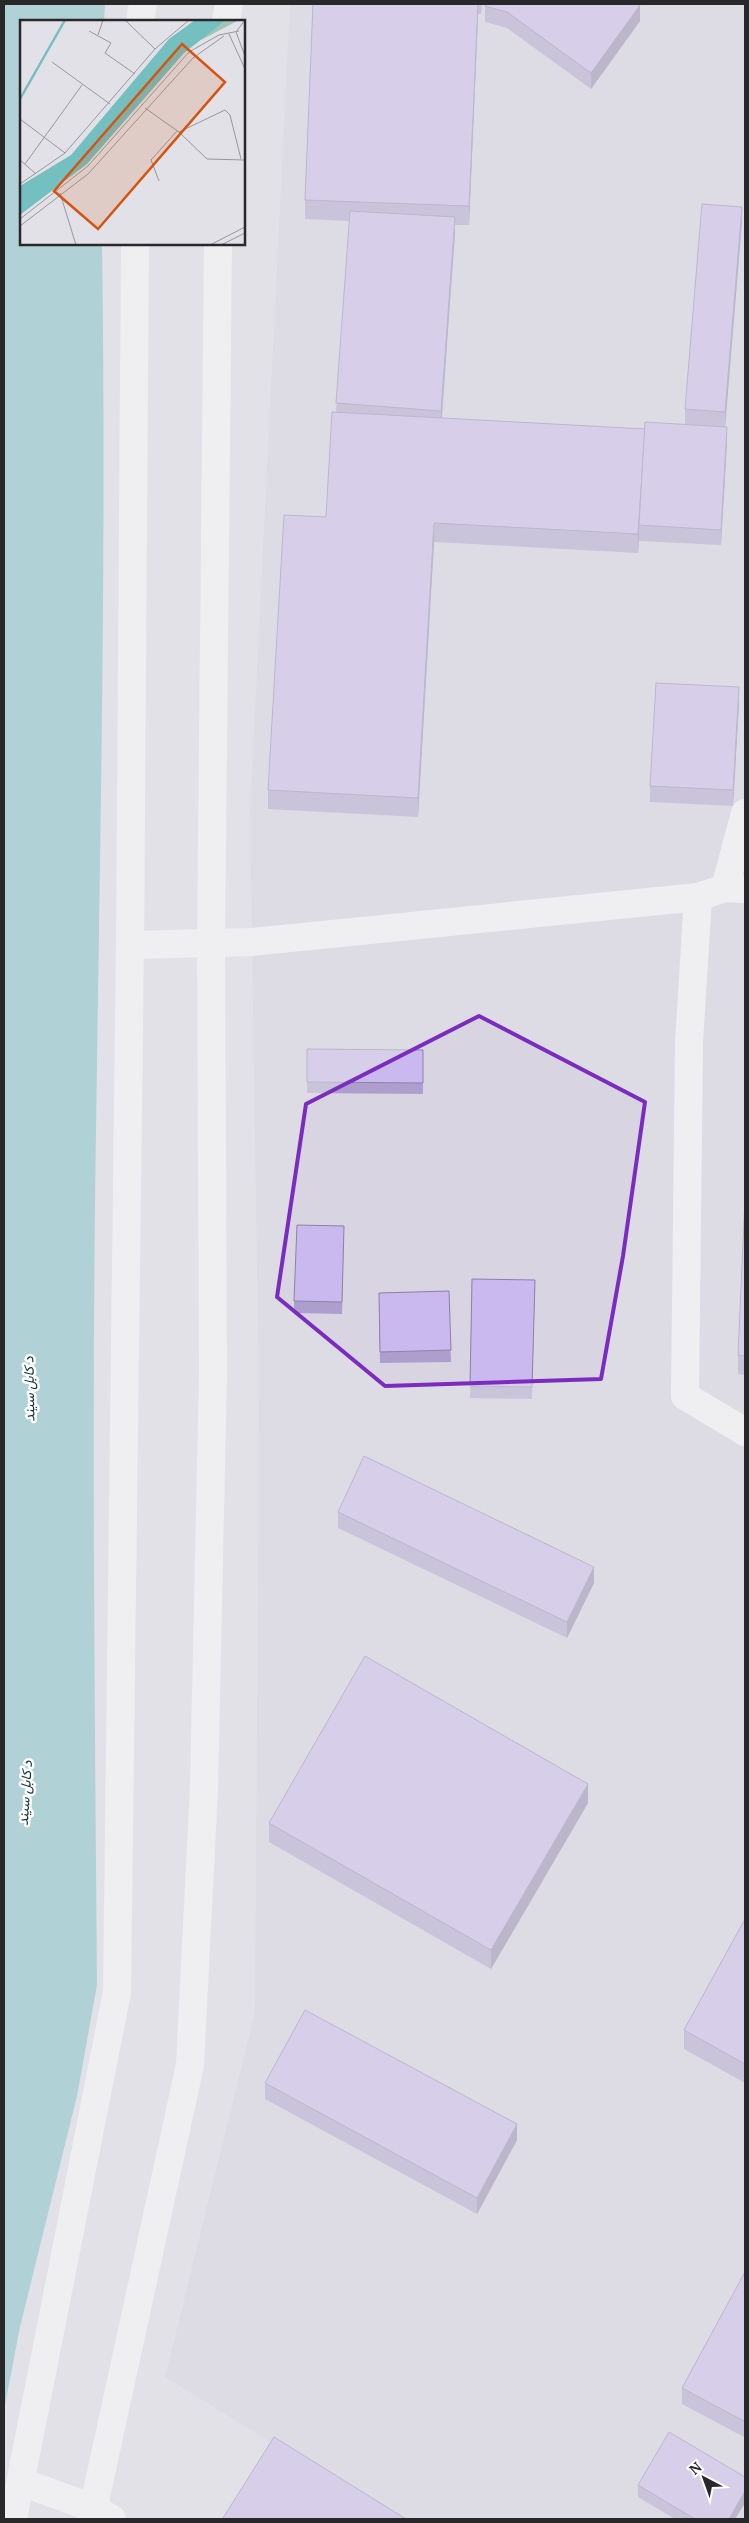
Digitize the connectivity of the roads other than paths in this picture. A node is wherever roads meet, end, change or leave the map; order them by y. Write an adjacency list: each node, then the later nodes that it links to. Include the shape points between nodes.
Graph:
1 (143, 4): 3 (street)
2 (229, 4): 4 (street)
3 (140, 20)
4 (226, 20)
5 (134, 245): 11 (street)
6 (218, 245): 10 (street)
7 (745, 813): 8 (street)
8 (735, 889): 9 (street)
9 (698, 897): 10 (street, via 252,942); 12 (street, via 689,1042 685,1396)
10 (211, 943): 11 (street); 14 (street, via 212,1423 204,1788 190,2065)
11 (130, 945): 13 (street, via 117,1992)
12 (745, 1432)
13 (21, 2482): 14 (street); 15 (street)
14 (99, 2515)
15 (13, 2519)

